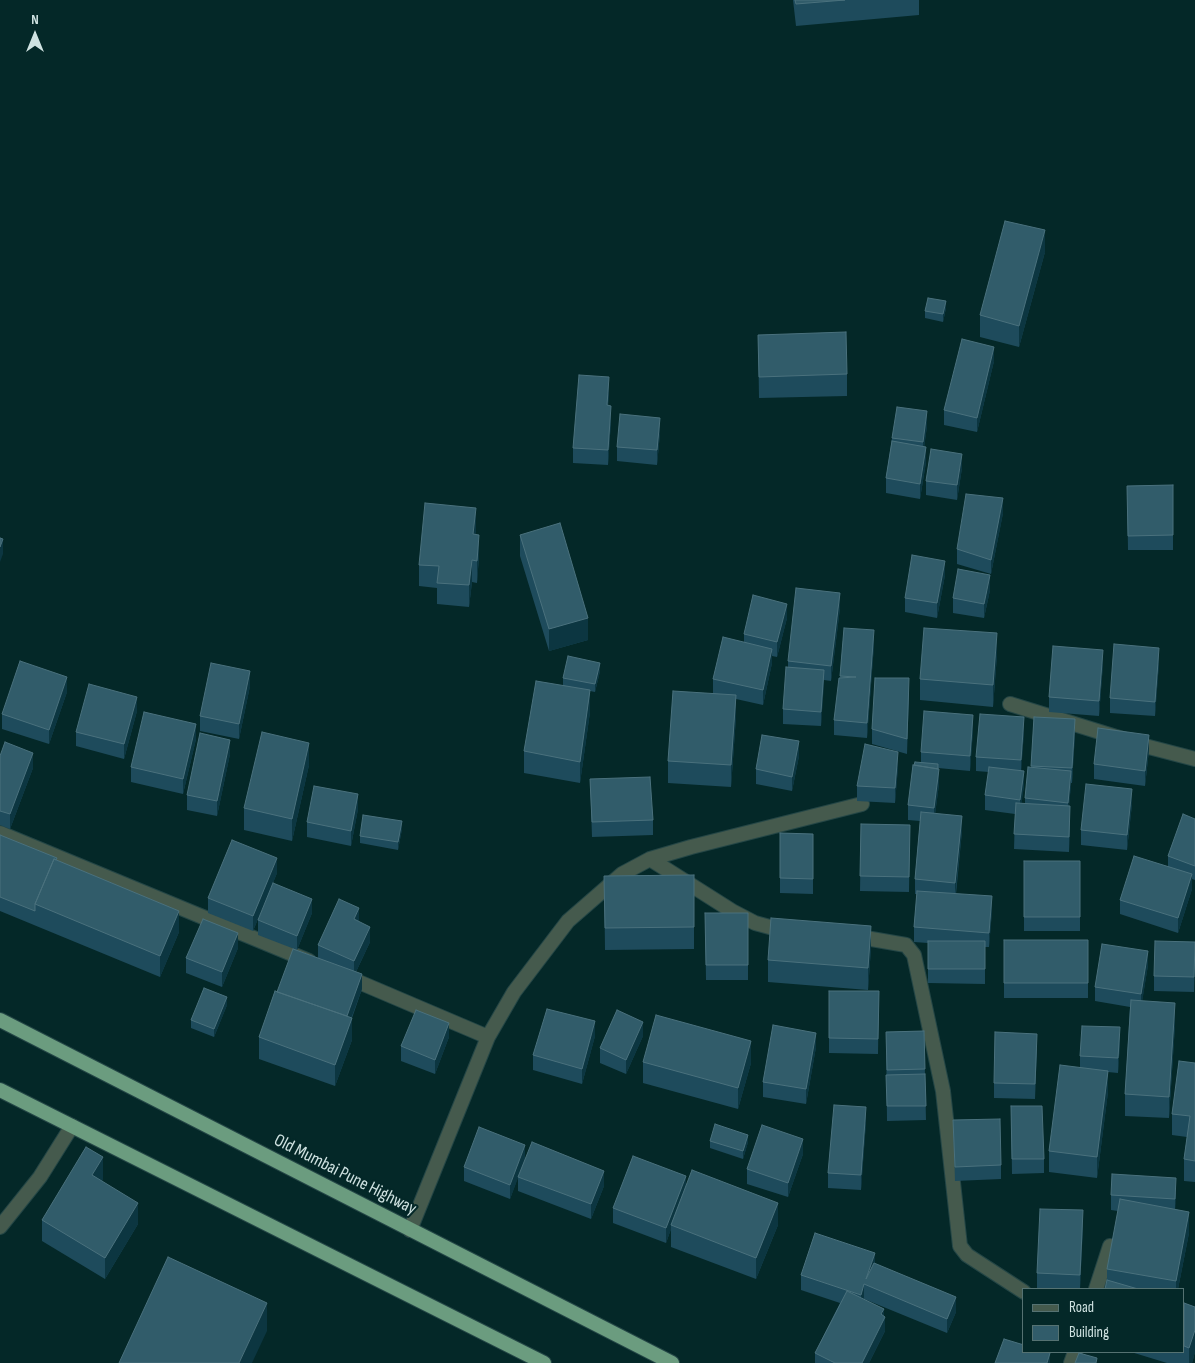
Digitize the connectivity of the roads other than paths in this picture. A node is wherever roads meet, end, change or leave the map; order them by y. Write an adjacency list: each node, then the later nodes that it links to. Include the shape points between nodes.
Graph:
1 (1010, 704): 2 (street)
2 (1195, 759)
3 (862, 804): 5 (street)
4 (0, 833): 9 (street)
5 (650, 860): 6 (street, via 755,923); 9 (street, via 622,874 568,921 514,992)
6 (802, 933)
7 (840, 935): 16 (street, via 906,945 914,955 943,1091 958,1240 967,1255)
8 (0, 1020): 13 (highway, Old Mumbai Pune Highway)
9 (488, 1037): 13 (street)
10 (0, 1090): 11 (highway)
11 (72, 1126): 12 (street, via 40,1177); 17 (highway)
12 (0, 1228)
13 (410, 1230): 18 (highway, Old Mumbai Pune Highway)
14 (1110, 1246): 15 (street)
15 (1096, 1288)
16 (1022, 1291)
17 (544, 1363)
18 (672, 1363)

